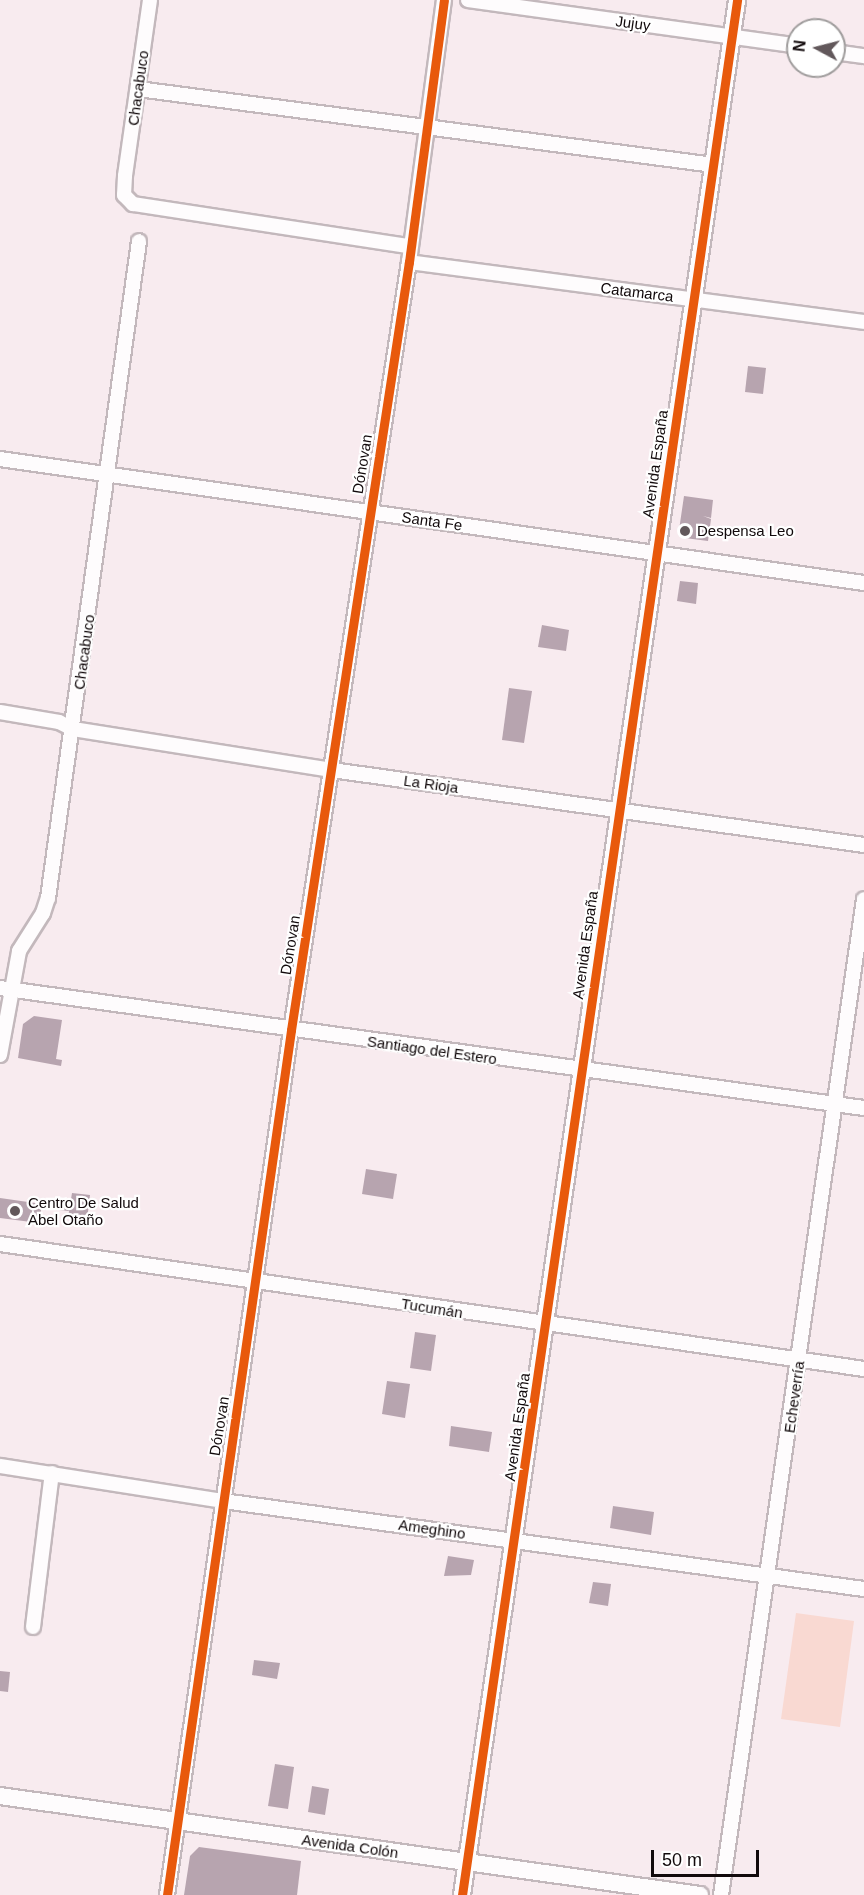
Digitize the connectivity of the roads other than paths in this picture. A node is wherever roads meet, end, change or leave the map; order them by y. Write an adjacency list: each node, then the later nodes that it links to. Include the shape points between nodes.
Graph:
1 (150, 0): 9 (street, Chacabuco)
2 (444, 0): 10 (street, Dónovan)
3 (468, 0): 5 (street, Jujuy)
4 (737, 0): 5 (street, Avenida España)
5 (733, 37): 6 (street, Jujuy); 11 (street, Avenida España)
6 (786, 44)
7 (846, 54): 8 (street)
8 (864, 56)
9 (138, 89): 10 (street); 13 (street, Chacabuco, via 124,195 133,204)
10 (427, 125): 11 (street); 13 (street, Dónovan)
11 (714, 165): 15 (street, Avenida España)
12 (139, 241): 18 (street, Chacabuco)
13 (409, 246): 14 (street, Dónovan)
14 (409, 262): 15 (street, Catamarca); 19 (street, Dónovan)
15 (694, 300): 16 (street, Catamarca); 20 (street, Avenida España)
16 (864, 322)
17 (0, 459): 18 (street, Santa Fe)
18 (109, 474): 19 (street, Santa Fe); 23 (street, Chacabuco)
19 (370, 512): 20 (street, Santa Fe); 24 (street, Dónovan)
20 (657, 553): 21 (street, Santa Fe); 25 (street, Avenida España)
21 (864, 583)
22 (0, 712): 23 (street, La Rioja, via 59,722)
23 (73, 729): 24 (street, La Rioja); 28 (street, Chacabuco, via 48,898 19,951)
24 (332, 770): 25 (street, La Rioja); 29 (street, Dónovan)
25 (619, 810): 26 (street, La Rioja); 31 (street, Avenida España)
26 (864, 845)
27 (864, 899): 32 (street, Echeverría)
28 (5, 989): 29 (street, Santiago del Estero); 30 (street, Chacabuco)
29 (291, 1030): 31 (street, Santiago del Estero); 35 (street, Dónovan)
30 (0, 1055)
31 (582, 1072): 32 (street, Santiago del Estero); 36 (street, Avenida España)
32 (834, 1104): 33 (street, Santiago del Estero); 37 (street, Echeverría)
33 (864, 1108)
34 (0, 1244): 35 (street, Tucumán)
35 (256, 1281): 36 (street, Tucumán); 41 (street, Dónovan)
36 (546, 1325): 37 (street, Tucumán); 42 (street, Avenida España)
37 (799, 1359): 38 (street, Tucumán); 43 (street, Echeverría)
38 (864, 1370)
39 (0, 1466): 40 (street, Ameghino)
40 (52, 1473): 41 (street, Ameghino); 45 (street)
41 (223, 1501): 42 (street, Ameghino); 47 (street, Dónovan)
42 (515, 1541): 43 (street, Ameghino); 48 (street, Avenida España)
43 (767, 1576): 44 (street, Ameghino); 52 (street, Echeverría)
44 (864, 1589)
45 (33, 1627)
46 (0, 1796): 47 (street, Avenida Colón)
47 (178, 1821): 48 (street, Avenida Colón); 49 (street, Dónovan)
48 (467, 1864): 50 (street, Avenida España); 51 (street, Avenida Colón)
49 (167, 1895)
50 (462, 1895)
51 (700, 1895)
52 (721, 1895)

